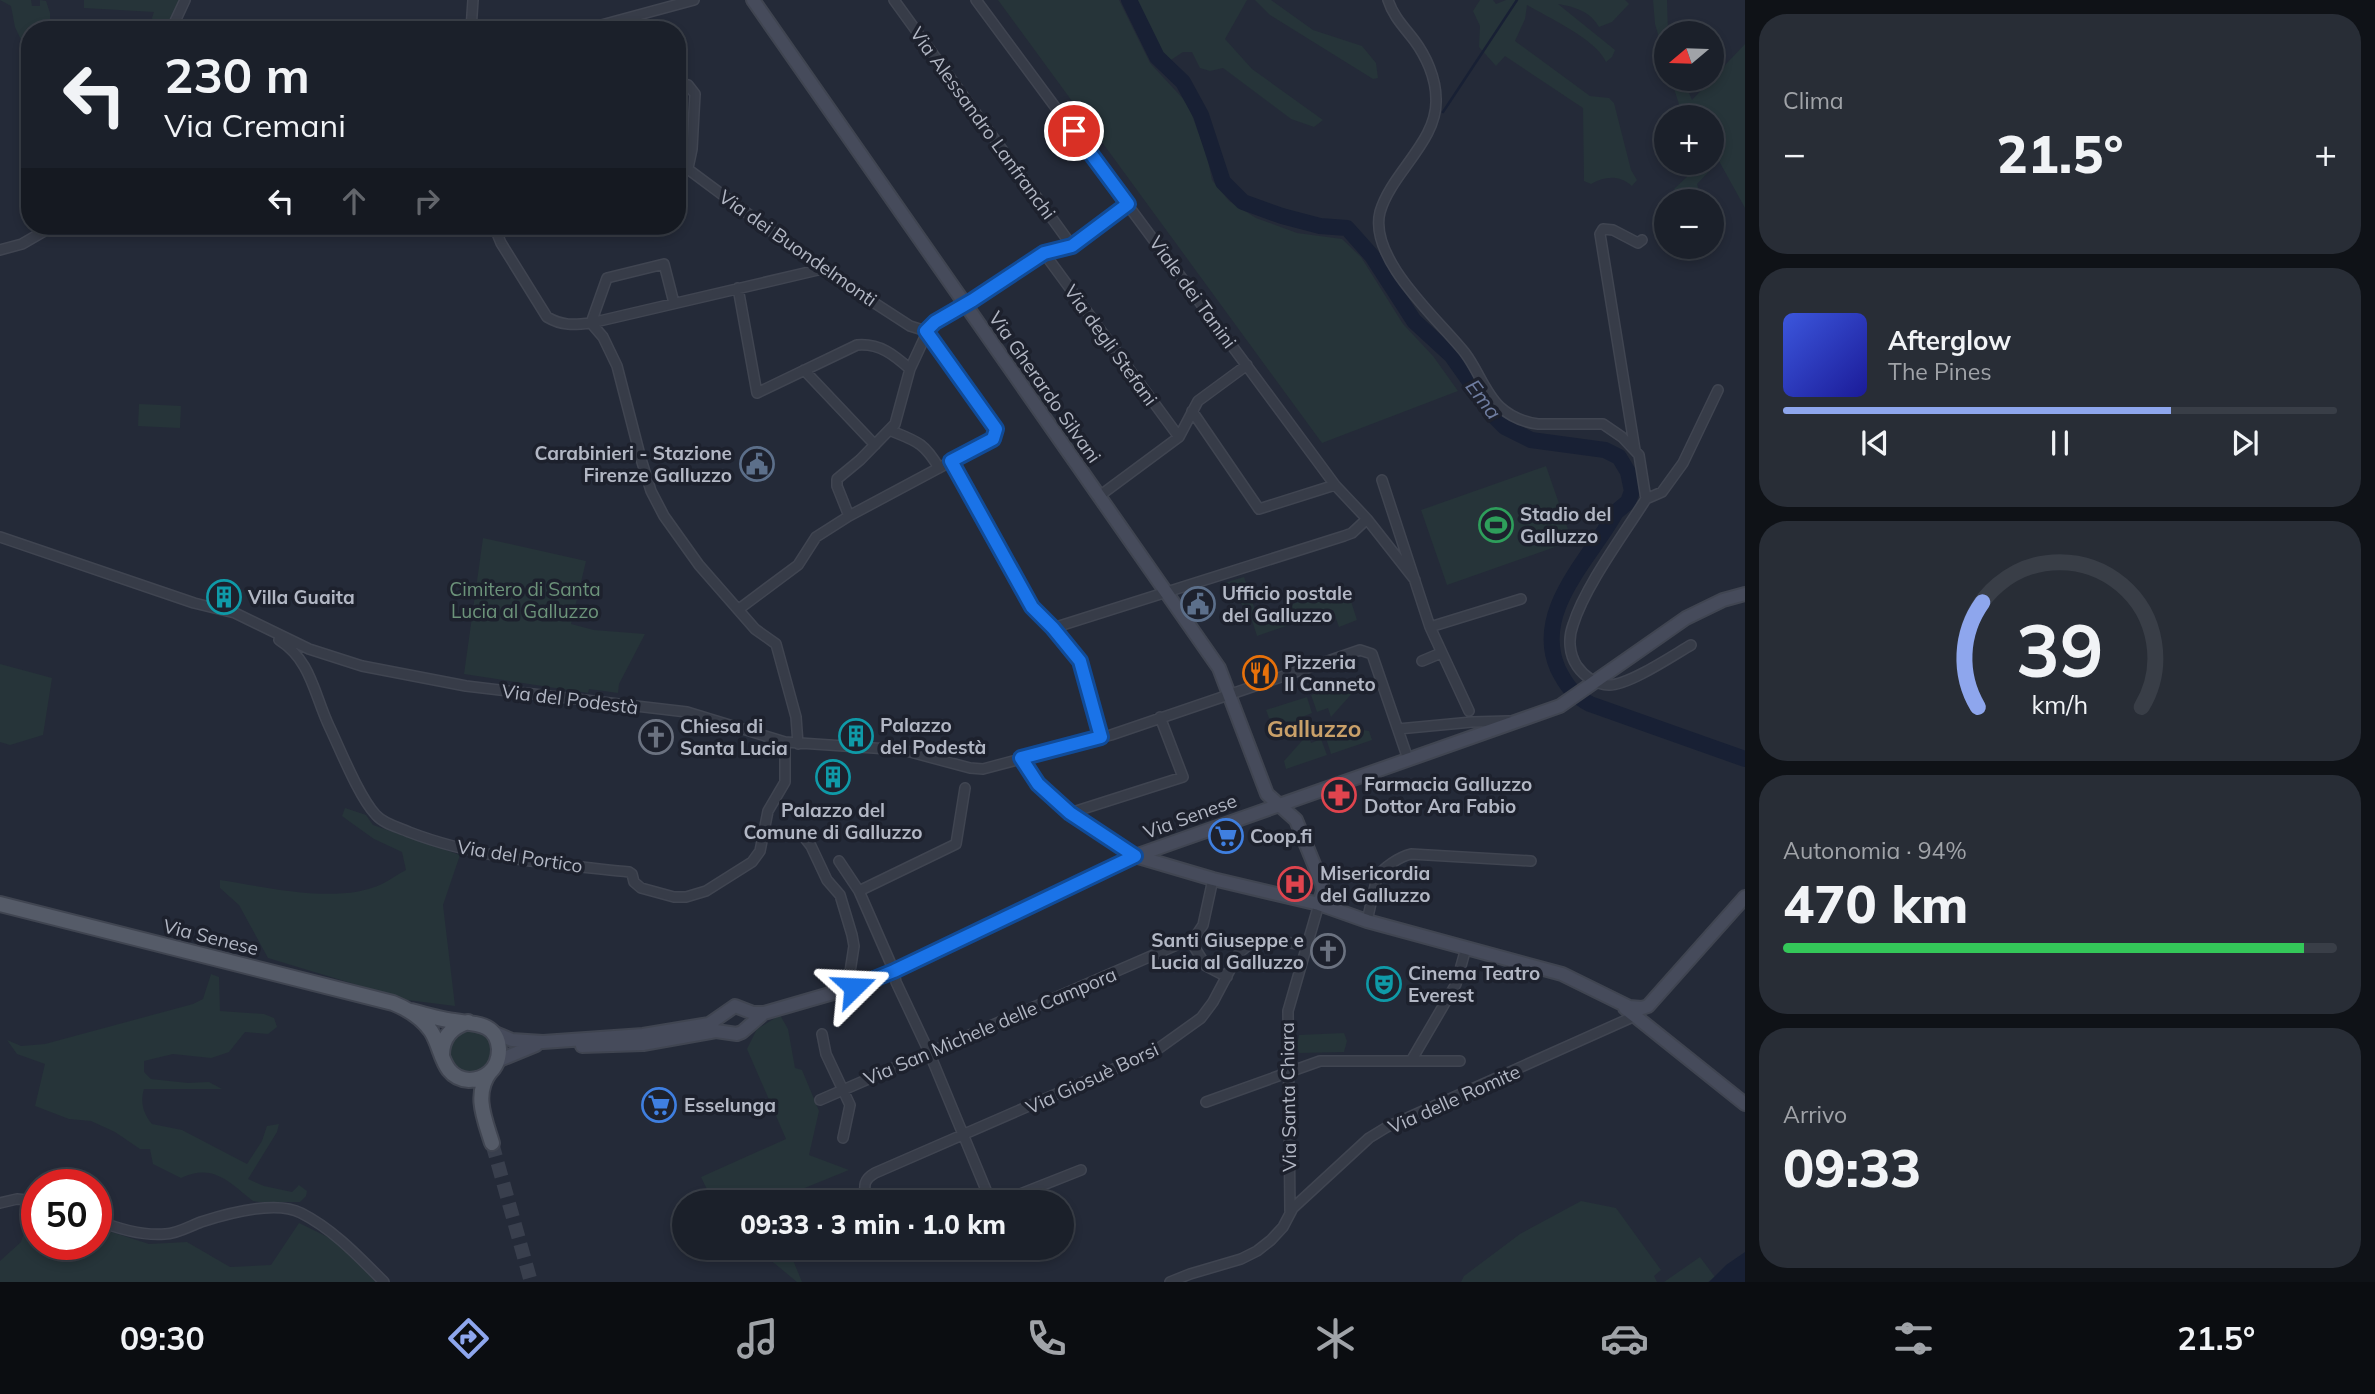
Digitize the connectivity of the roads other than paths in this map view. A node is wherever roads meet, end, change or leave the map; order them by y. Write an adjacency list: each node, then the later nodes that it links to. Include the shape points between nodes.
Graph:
1 (186, 0): 8 (street)
2 (473, 0): 9 (street)
3 (694, 0): 10 (street)
4 (753, 0): 23 (main road, Via Gherardo Silvani)
5 (894, 0): 17 (street, Via Alessandro Lanfranchi)
6 (976, 0): 13 (street, Viale dei Tanini)
7 (1388, 0): 34 (street, via 1433,75 1437,103 1419,148 1395,180 1380,212 1379,226 1391,264 1467,355 1497,404 1508,413 1528,423 1603,425)
8 (176, 21)
9 (472, 21)
10 (616, 21)
11 (686, 85): 12 (street, via 695,94)
12 (688, 168): 20 (street, Via dei Buondelmonti)
13 (1128, 204): 17 (street); 26 (street, Viale dei Tanini)
14 (38, 235): 18 (street)
15 (498, 235): 24 (street, via 547,317 569,326)
16 (1642, 240): 34 (street, via 1638,243 1613,230 1603,229 1600,234)
17 (1072, 246): 19 (street)
18 (0, 250)
19 (1044, 253): 23 (street); 32 (street, Via degli Stefani)
20 (822, 269): 21 (street); 25 (street, Via dei Buondelmonti, via 910,326)
21 (738, 288): 22 (street); 28 (street, via 757,393)
22 (674, 303): 24 (street); 24 (street, via 664,264 607,278)
23 (964, 305): 25 (street); 39 (main road, Via Gherardo Silvani)
24 (591, 323): 48 (street, via 617,366 641,459 664,516)
25 (926, 331): 27 (street); 35 (street, via 996,429 993,439)
26 (1247, 365): 30 (street, via 1198,401); 38 (street, Viale dei Tanini)
27 (910, 369): 28 (street, via 892,352 858,345); 31 (street, via 895,424)
28 (804, 370): 33 (street)
29 (1718, 390): 40 (street, via 1683,463 1662,492)
30 (1192, 411): 32 (street); 38 (street, via 1259,509)
31 (889, 430): 33 (street); 36 (street, via 921,443)
32 (1179, 437): 39 (street)
33 (875, 445): 41 (street, via 837,479)
34 (1635, 451): 40 (street)
35 (951, 461): 36 (street); 50 (street, via 1032,607)
36 (939, 468): 41 (street)
37 (1382, 480): 44 (street)
38 (1335, 485): 42 (street, Viale dei Tanini)
39 (1098, 497): 45 (main road, Via Gherardo Silvani)
40 (1646, 499): 55 (street, via 1572,626 1574,660)
41 (849, 516): 48 (street, via 816,537 798,565)
42 (1367, 519): 44 (street, Viale dei Tanini); 45 (street, via 1344,536)
43 (0, 537): 49 (street, Via del Podestà)
44 (1415, 580): 51 (street)
45 (1167, 592): 50 (street); 56 (main road, Via Gherardo Silvani, via 1219,668)
46 (1745, 594): 55 (main road, Via Senese, via 1686,618)
47 (1521, 599): 51 (street)
48 (738, 609): 63 (street, via 776,644 796,717)
49 (258, 624): 62 (street, Via del Podestà, via 309,649 362,666 466,686 687,712); 69 (street, Via del Portico, via 292,648 305,665 344,759 378,818 419,836 480,853 629,872 641,888 686,897 706,891 752,862 760,851)
50 (1053, 628): 61 (street, via 1080,661)
51 (1430, 628): 53 (street)
52 (1691, 645): 55 (street, via 1620,682)
53 (1441, 653): 54 (street); 57 (street)
54 (1422, 661)
55 (1590, 685): 59 (main road, Via Senese, via 1565,703)
56 (1230, 694): 58 (street, Via del Podestà); 60 (street, Via del Podestà, via 1360,650 1372,654); 67 (main road, Via Gherardo Silvani, via 1263,787)
57 (1469, 711)
58 (1160, 717): 61 (street, Via del Podestà); 68 (street, via 1183,777)
59 (1518, 721): 60 (street); 65 (main road, Via Senese)
60 (1398, 729): 65 (street)
61 (1101, 737): 64 (street, Via del Podestà)
62 (785, 742): 63 (street, Via del Podestà); 69 (street, Via del Portico, via 785,782 768,811)
63 (798, 744): 64 (street, Via del Podestà, via 903,750 983,769)
64 (1021, 758): 68 (street, via 1038,784)
65 (1408, 760): 67 (main road, Via Senese)
66 (965, 788): 74 (street, via 957,844)
67 (1277, 805): 70 (main road, Via Senese); 77 (main road, Via Gherardo Silvani, via 1301,828 1322,884)
68 (1070, 813): 70 (street)
69 (763, 831): 84 (street, via 796,834 811,846 839,895 852,935)
70 (1135, 856): 73 (main road); 82 (main road, Via Senese)
71 (839, 861): 74 (street)
72 (1531, 861): 78 (street, via 1405,856 1377,877)
73 (1213, 879): 77 (main road); 79 (street, via 1203,925)
74 (859, 891): 82 (street)
75 (1745, 897): 89 (main road)
76 (0, 904): 86 (main road, Via Senese, via 381,999)
77 (1319, 904): 78 (main road); 80 (street, Via Santa Chiara)
78 (1367, 921): 81 (main road)
79 (1190, 940): 83 (street, via 1206,966); 96 (street, Via San Michele delle Campora)
80 (1306, 945): 83 (street, Via Giosuè Borsi, via 1251,943 1239,953); 101 (street, Via Santa Chiara, via 1287,1011)
81 (1466, 948): 89 (main road, via 1562,974); 97 (street, via 1456,984)
82 (894, 971): 84 (main road, Via Senese); 96 (street)
83 (1227, 977): 107 (street, Via Giosuè Borsi, via 1201,1018 1156,1051)
84 (854, 987): 87 (main road, Via Senese)
85 (746, 1011): 87 (main road, Via Senese); 88 (main road, Via Senese, via 734,1006); 91 (main road)
86 (411, 1012): 90 (main road, Via Senese); 99 (main road, Via Senese, via 430,1030)
87 (764, 1013): 91 (main road, Via Senese)
88 (723, 1015): 92 (main road); 95 (main road, Via Senese, via 709,1024 643,1035)
89 (1645, 1016): 105 (main road); 116 (street, Via delle Romite, via 1387,1127)
90 (469, 1022): 93 (main road, Via Senese); 99 (main road, via 448,1033 442,1044)
91 (748, 1027): 92 (main road, Via Senese, via 737,1034)
92 (727, 1031): 95 (main road, Via Senese, via 610,1046)
93 (493, 1032): 95 (main road, Via Senese, via 512,1040); 100 (main road, via 499,1048)
94 (822, 1034): 102 (street, Via San Michele delle Campora)
95 (546, 1042): 100 (main road, Via Senese)
96 (929, 1052): 102 (street, Via San Michele delle Campora); 107 (street)
97 (1411, 1061): 98 (street); 101 (street, via 1320,1061)
98 (1460, 1062)
99 (445, 1064): 100 (main road, Via Senese, via 455,1076 472,1080); 106 (main road)
100 (494, 1066): 106 (main road, via 481,1091)
101 (1287, 1071): 104 (street); 116 (street, Via Santa Chiara)
102 (843, 1089): 103 (street, Via San Michele delle Campora); 108 (street, Via San Michele delle Campora, via 850,1105)
103 (820, 1100)
104 (1206, 1102)
105 (1745, 1104)
106 (482, 1111): 109 (main road)
107 (964, 1135): 111 (street, Via Giosuè Borsi, via 869,1177); 112 (street)
108 (843, 1139)
109 (492, 1143)
110 (1081, 1170): 113 (street)
111 (865, 1190)
112 (986, 1190)
113 (1030, 1190)
114 (21, 1199): 115 (street)
115 (0, 1203)
116 (1290, 1211): 118 (street, Via delle Romite, via 1283,1227 1257,1251)
117 (112, 1226): 119 (street, via 165,1235 261,1208 287,1208 300,1212 348,1247)
118 (1188, 1278): 120 (street, Via delle Romite)
119 (384, 1282)
120 (1170, 1282)

